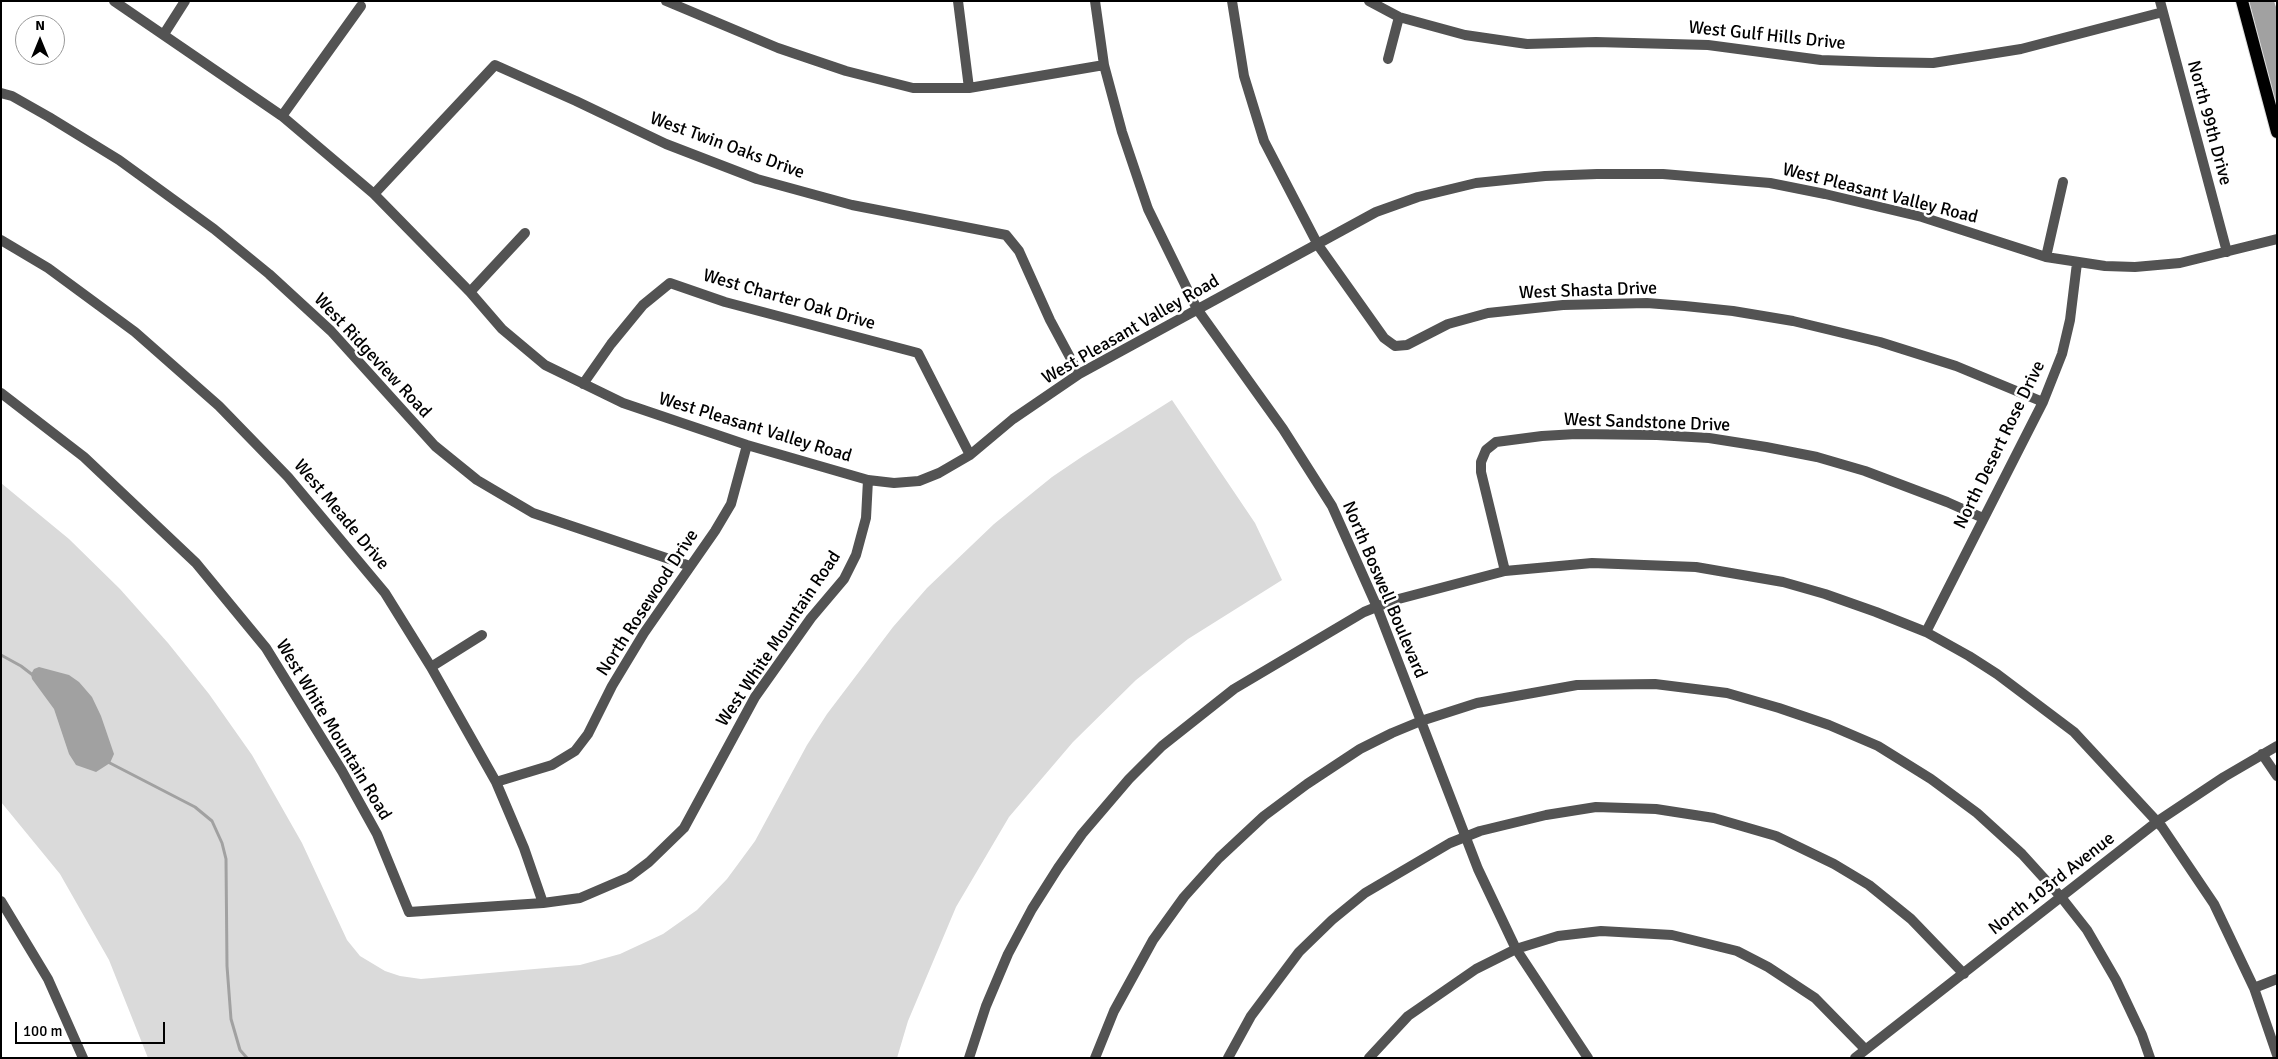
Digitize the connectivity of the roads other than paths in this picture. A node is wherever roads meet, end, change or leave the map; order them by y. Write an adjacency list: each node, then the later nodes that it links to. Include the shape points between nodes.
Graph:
1 (114, 1): 12 (street, West Pleasant Valley Road)
2 (185, 1): 12 (street)
3 (666, 1): 15 (street, via 778,48 846,71 913,88)
4 (958, 1): 15 (street)
5 (1095, 1): 14 (street, North Boswell Boulevard)
6 (1232, 1): 24 (street, West Shasta Drive, via 1244,76 1264,141)
7 (1368, 1): 11 (street, West Gulf Hills Drive)
8 (2242, 1): 18 (main road)
9 (361, 6): 17 (street)
10 (2161, 6): 11 (street, West Gulf Hills Drive, via 2021,50 1933,63 1821,60 1708,45 1652,42 1527,44 1465,35); 25 (street, North 99th Drive)
11 (1399, 17): 13 (street)
12 (164, 34): 17 (street, West Pleasant Valley Road)
13 (1388, 59)
14 (1104, 65): 15 (street); 29 (street, North Boswell Boulevard, via 1148,208)
15 (969, 88)
16 (1, 93): 38 (street, West Ridgeview Road, via 12,96 120,160 214,229 332,331 435,446 477,480 534,513)
17 (282, 116): 20 (street, West Pleasant Valley Road)
18 (2277, 132)
19 (2063, 182): 26 (street)
20 (374, 194): 28 (street, West Pleasant Valley Road); 30 (street, West Twin Oaks Drive, via 495,65 666,144 758,179 852,205 1006,235 1019,251)
21 (525, 233): 28 (street)
22 (2277, 239): 25 (street, West Pleasant Valley Road)
23 (1, 240): 43 (street, West Meade Drive, via 48,268 135,332 219,406 288,477 385,593)
24 (1318, 245): 26 (street, West Pleasant Valley Road, via 1376,212 1418,197 1476,183 1545,176 1664,174 1770,183 1825,194 1922,217); 29 (street, West Pleasant Valley Road); 33 (street, West Shasta Drive, via 1384,338 1395,346 1408,345 1448,324 1488,313 1563,305 1647,303 1685,306 1793,321 1880,342 1956,366)
25 (2227, 252): 27 (street, West Pleasant Valley Road, via 2180,263 2136,267)
26 (2046, 257): 27 (street, West Pleasant Valley Road)
27 (2076, 263): 33 (street, North Desert Rose Drive, via 2070,320 2062,354)
28 (470, 292): 31 (street, West Pleasant Valley Road, via 502,330 546,365)
29 (1197, 308): 30 (street, West Pleasant Valley Road); 40 (street, North Boswell Boulevard, via 1283,429 1332,506)
30 (1079, 374): 35 (street, West Pleasant Valley Road, via 1013,419)
31 (583, 384): 34 (street, West Pleasant Valley Road, via 623,403); 35 (street, West Charter Oak Drive, via 643,305 670,283 725,302 918,353)
32 (1, 393): 53 (street, West White Mountain Road, via 84,457 196,563 266,648 372,826 409,912)
33 (2043, 402): 37 (street, North Desert Rose Drive)
34 (746, 445): 36 (street, West Pleasant Valley Road); 38 (street, North Rosewood Drive, via 730,504)
35 (970, 455): 36 (street, West Pleasant Valley Road, via 919,481)
36 (868, 480): 53 (street, West White Mountain Road, via 863,527 856,555 844,579 811,618 755,697 684,828 629,877 580,898)
37 (1982, 518): 39 (street, West Sandstone Drive, via 1865,471 1766,447 1709,438 1657,435 1542,436 1496,442 1486,450 1481,462); 41 (street, North Desert Rose Drive)
38 (690, 566): 48 (street, North Rosewood Drive, via 644,633 588,734 574,751 552,765)
39 (1505, 571): 40 (street); 41 (street, via 1592,563 1696,567 1731,572 1825,594)
40 (1377, 606): 44 (street, North Boswell Boulevard); 61 (street, via 1300,648 1234,690 1162,746 1129,779 1082,834 1032,909 986,1006)
41 (1926, 632): 49 (street, via 1997,674 2074,732)
42 (482, 635): 43 (street)
43 (431, 667): 48 (street, West Meade Drive)
44 (1421, 721): 50 (street, North Boswell Boulevard); 51 (street, via 1500,697 1577,685 1655,684 1736,696 1829,725 1886,751 1977,813 2022,854); 62 (street, via 1360,750 1307,784 1264,816 1219,858 1184,897 1153,940 1114,1011)
45 (2277, 746): 46 (street, North 103rd Avenue)
46 (2262, 754): 47 (street); 49 (street, North 103rd Avenue)
47 (2277, 776)
48 (496, 782): 53 (street, West Meade Drive)
49 (2158, 821): 51 (street, North 103rd Avenue); 57 (street, via 2214,904)
50 (1465, 836): 54 (street, North Boswell Boulevard); 55 (street, via 1546,815 1596,808 1656,809 1714,818 1776,836 1869,885 1911,919); 63 (street, via 1365,893 1332,920 1277,978)
51 (2061, 897): 55 (street, North 103rd Avenue); 67 (street, via 2087,930 2116,980)
52 (1, 901): 60 (street, via 48,979)
53 (543, 903)
54 (1516, 949): 58 (street, via 1558,936 1601,931 1672,935 1737,951 1815,998); 64 (street, via 1476,969 1408,1016); 65 (street, North Boswell Boulevard)
55 (1964, 974): 58 (street, North 103rd Avenue)
56 (2277, 979): 57 (street)
57 (2254, 988): 59 (street)
58 (1865, 1049): 66 (street, North 103rd Avenue)
59 (2277, 1055)
60 (82, 1058)
61 (969, 1058)
62 (1095, 1058)
63 (1228, 1058)
64 (1370, 1058)
65 (1588, 1058)
66 (1855, 1058)
67 (2150, 1058)

